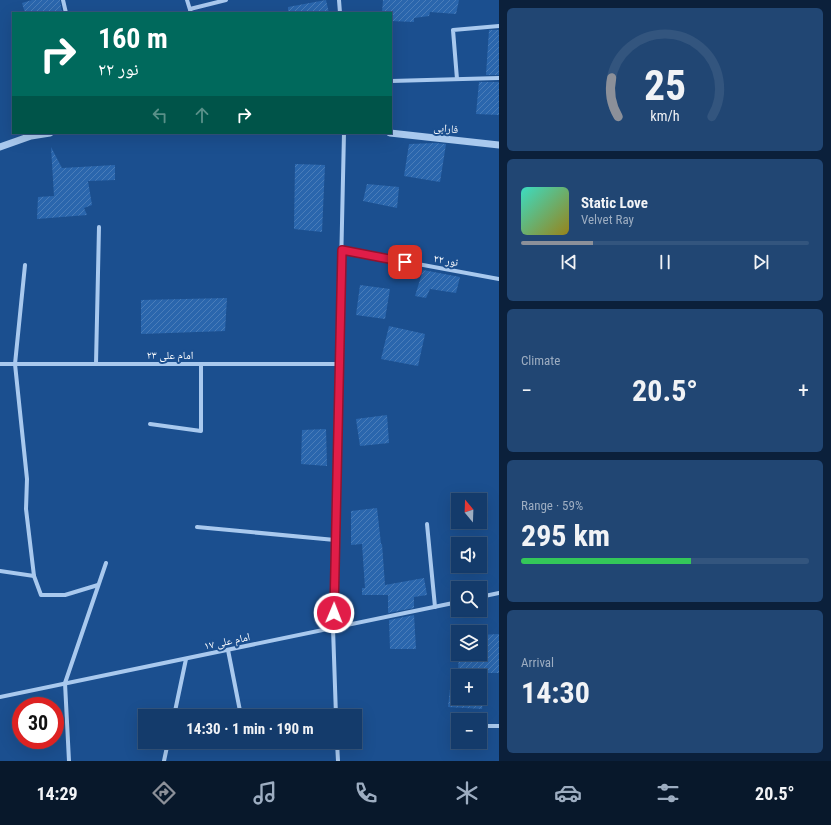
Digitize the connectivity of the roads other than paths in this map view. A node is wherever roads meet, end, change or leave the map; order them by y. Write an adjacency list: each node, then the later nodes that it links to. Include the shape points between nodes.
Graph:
1 (63, 0): 6 (street)
2 (187, 0): 5 (street)
3 (226, 0): 5 (street)
4 (339, 0): 7 (street)
5 (190, 11)
6 (66, 12)
7 (340, 12)
8 (499, 26): 9 (street, via 453,30)
9 (457, 78): 10 (street); 11 (street)
10 (499, 78)
11 (392, 80)
12 (392, 133): 15 (street, فارابی)
13 (44, 134): 16 (street)
14 (344, 134): 18 (street)
15 (499, 145)
16 (0, 148)
17 (99, 227): 23 (street)
18 (342, 250): 20 (street, نور ۲۲); 25 (street)
19 (25, 265): 22 (street)
20 (499, 279)
21 (0, 364): 22 (street, امام علی ۲۳)
22 (15, 364): 23 (street, امام علی ۲۳); 32 (street)
23 (96, 364): 24 (street, امام علی ۲۳)
24 (201, 364): 25 (street, امام علی ۲۳); 26 (street, via 201,431)
25 (339, 364): 29 (street)
26 (150, 424)
27 (426, 524): 37 (street)
28 (197, 527): 29 (street)
29 (335, 540): 38 (street)
30 (106, 563): 33 (street)
31 (0, 570): 32 (street)
32 (34, 576): 33 (street, via 41,595 65,595)
33 (98, 585): 41 (street)
34 (499, 593): 35 (street)
35 (487, 596)
36 (451, 604): 37 (street, امام علی ۱۷)
37 (435, 607): 38 (street, امام علی ۱۷)
38 (333, 628): 39 (street, امام علی ۱۷); 45 (street)
39 (228, 650): 40 (street, امام علی ۱۷); 44 (street)
40 (186, 658): 41 (street, امام علی ۱۷); 43 (street)
41 (65, 684): 42 (street, امام علی ۱۷); 50 (street)
42 (0, 697)
43 (175, 709)
44 (239, 709)
45 (336, 709)
46 (487, 726): 47 (street)
47 (499, 726)
48 (167, 749): 51 (street)
49 (337, 749): 52 (street)
50 (69, 761)
51 (164, 761)
52 (338, 761)

